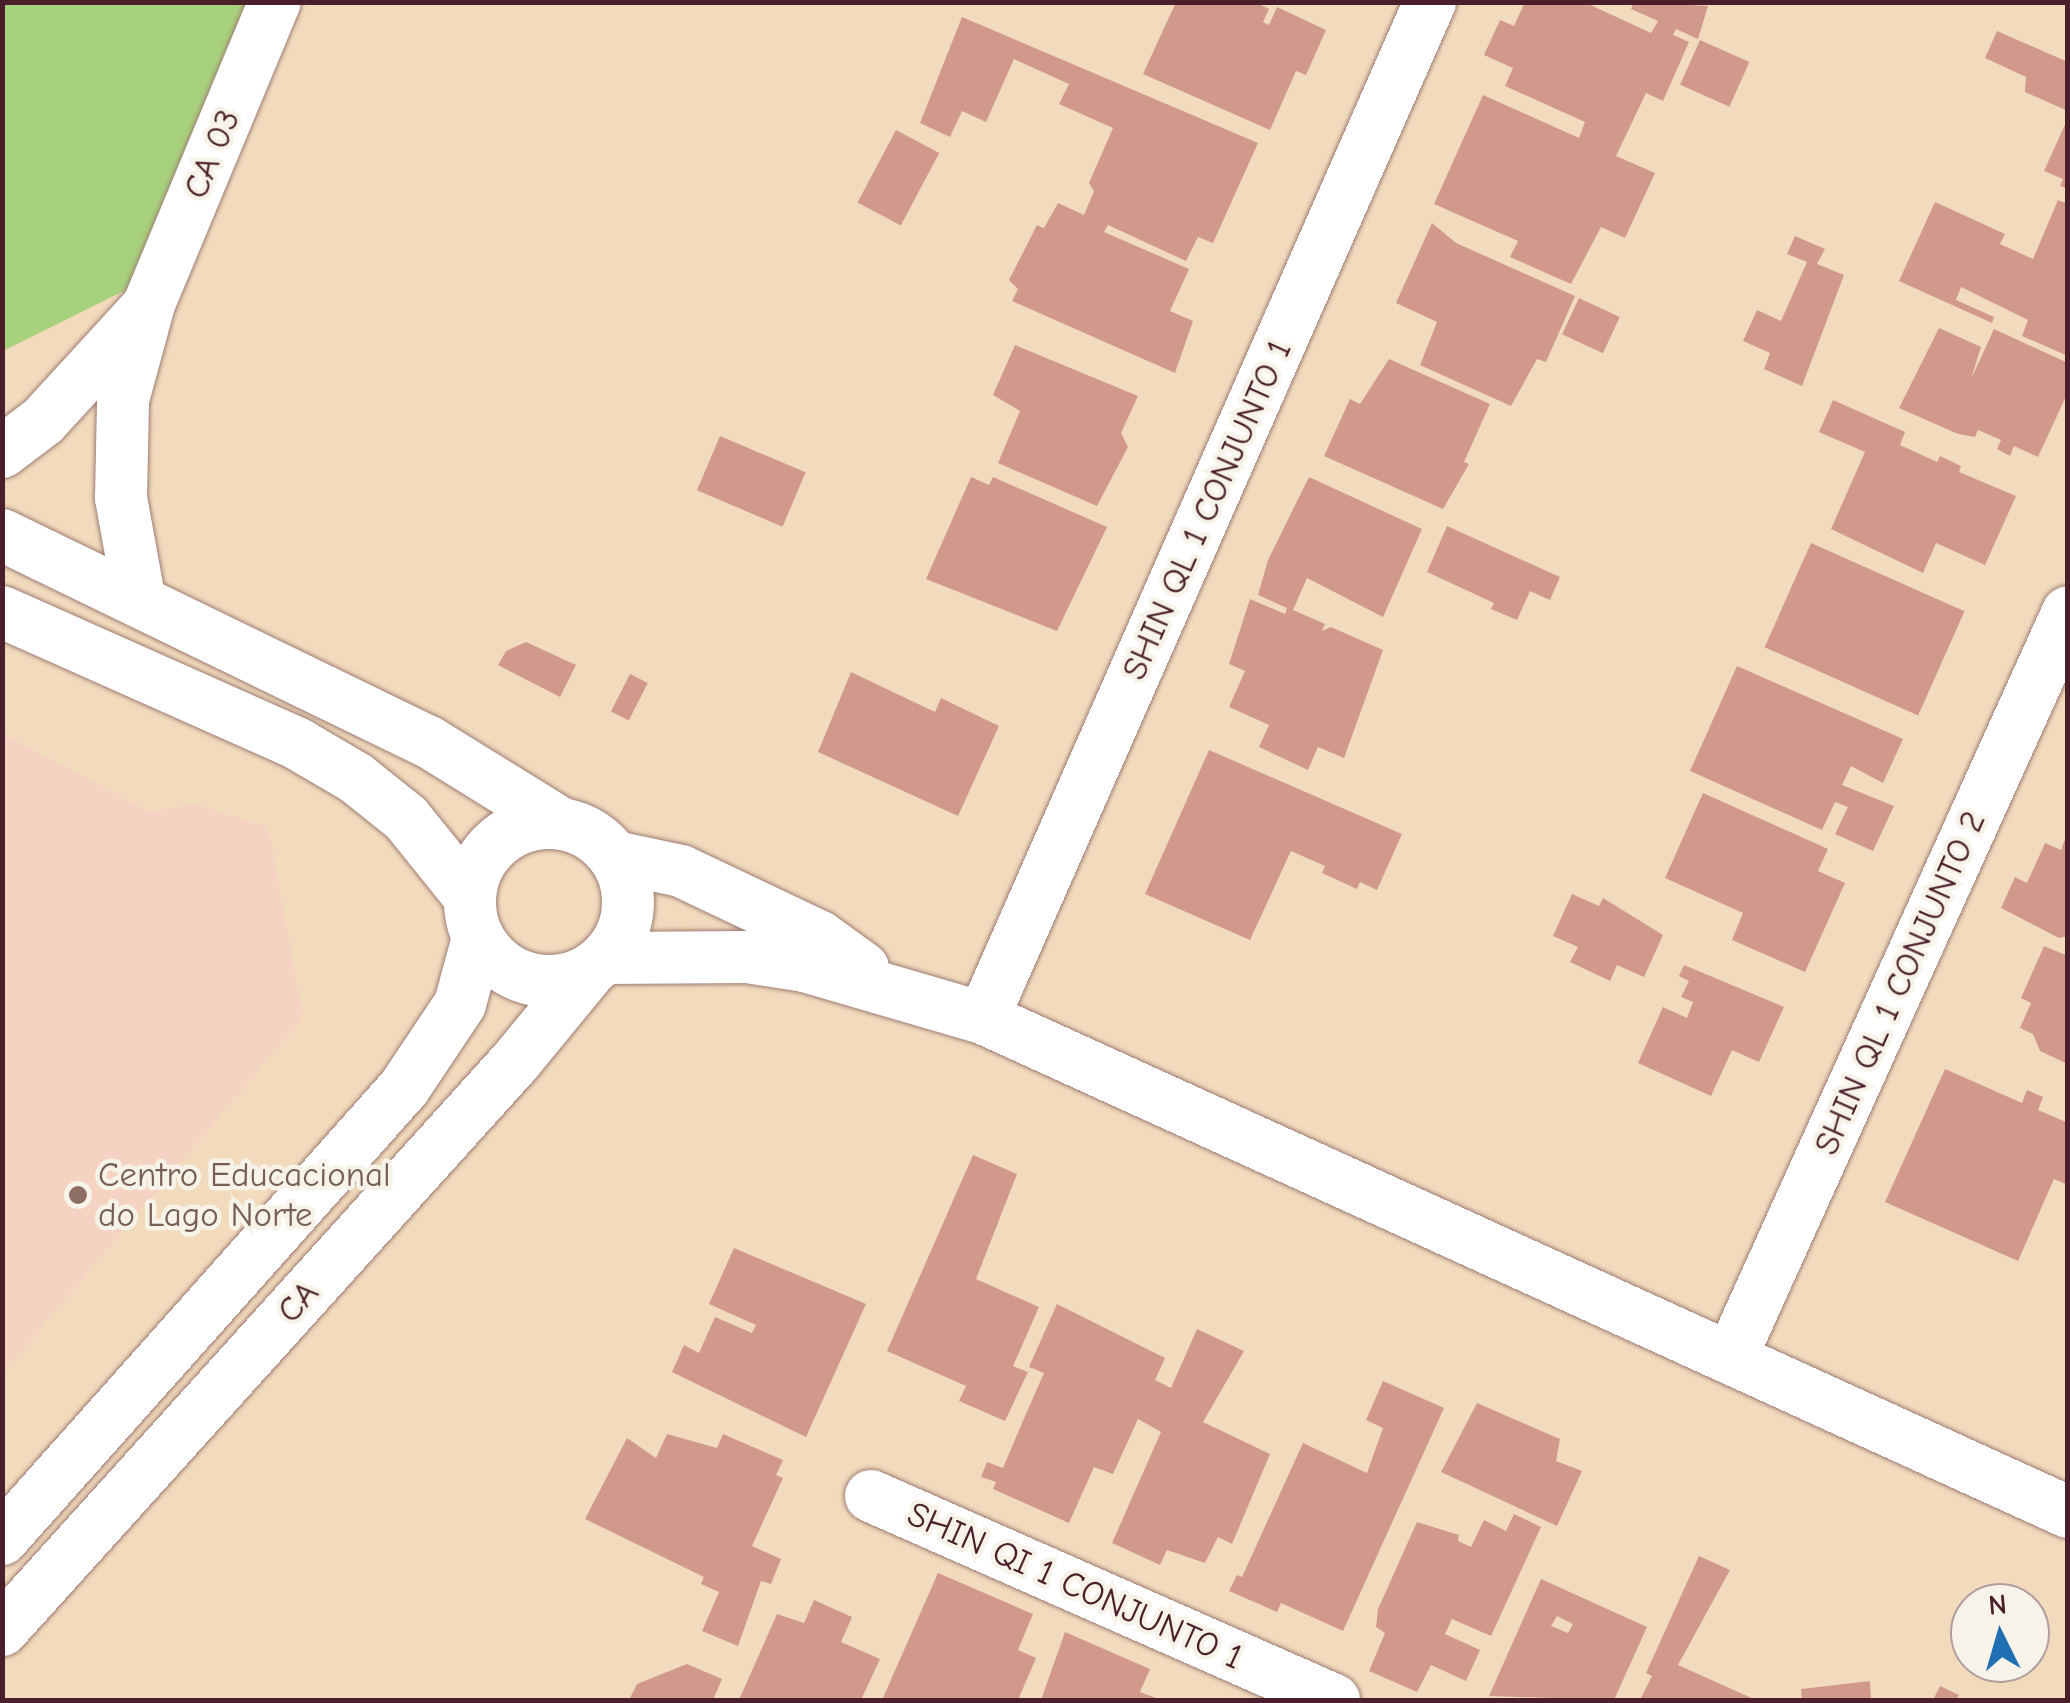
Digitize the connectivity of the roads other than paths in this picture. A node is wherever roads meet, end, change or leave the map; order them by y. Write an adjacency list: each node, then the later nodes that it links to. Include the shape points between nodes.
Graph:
1 (275, 2): 3 (street, CA 03)
2 (1430, 2): 14 (street, SHIN QL 1 CONJUNTO 1)
3 (150, 304): 4 (street, CA 03, via 43,421); 6 (street, CA 03, via 123,400 119,464)
4 (2, 452)
5 (2, 535): 6 (street)
6 (139, 597): 9 (street, via 430,742)
7 (2, 612): 11 (street, via 298,744 356,778 406,818)
8 (2068, 612): 15 (street, SHIN QL 1 CONJUNTO 2)
9 (561, 824): 10 (street, via 582,830); 11 (street, via 539,824 499,840 479,865)
10 (615, 857): 12 (street, via 629,898 620,940); 13 (street, via 681,870 820,937)
11 (474, 917): 12 (street, via 490,956 526,979 569,980); 18 (street, CA, via 460,1004 404,1088)
12 (598, 964): 13 (street, via 747,957); 19 (street, CA)
13 (884, 984): 14 (street)
14 (983, 1018): 15 (street)
15 (1732, 1354): 17 (street)
16 (871, 1496): 20 (street, SHIN QI 1 CONJUNTO 1)
17 (2068, 1512)
18 (2, 1538)
19 (2, 1630)
20 (1334, 1700)

